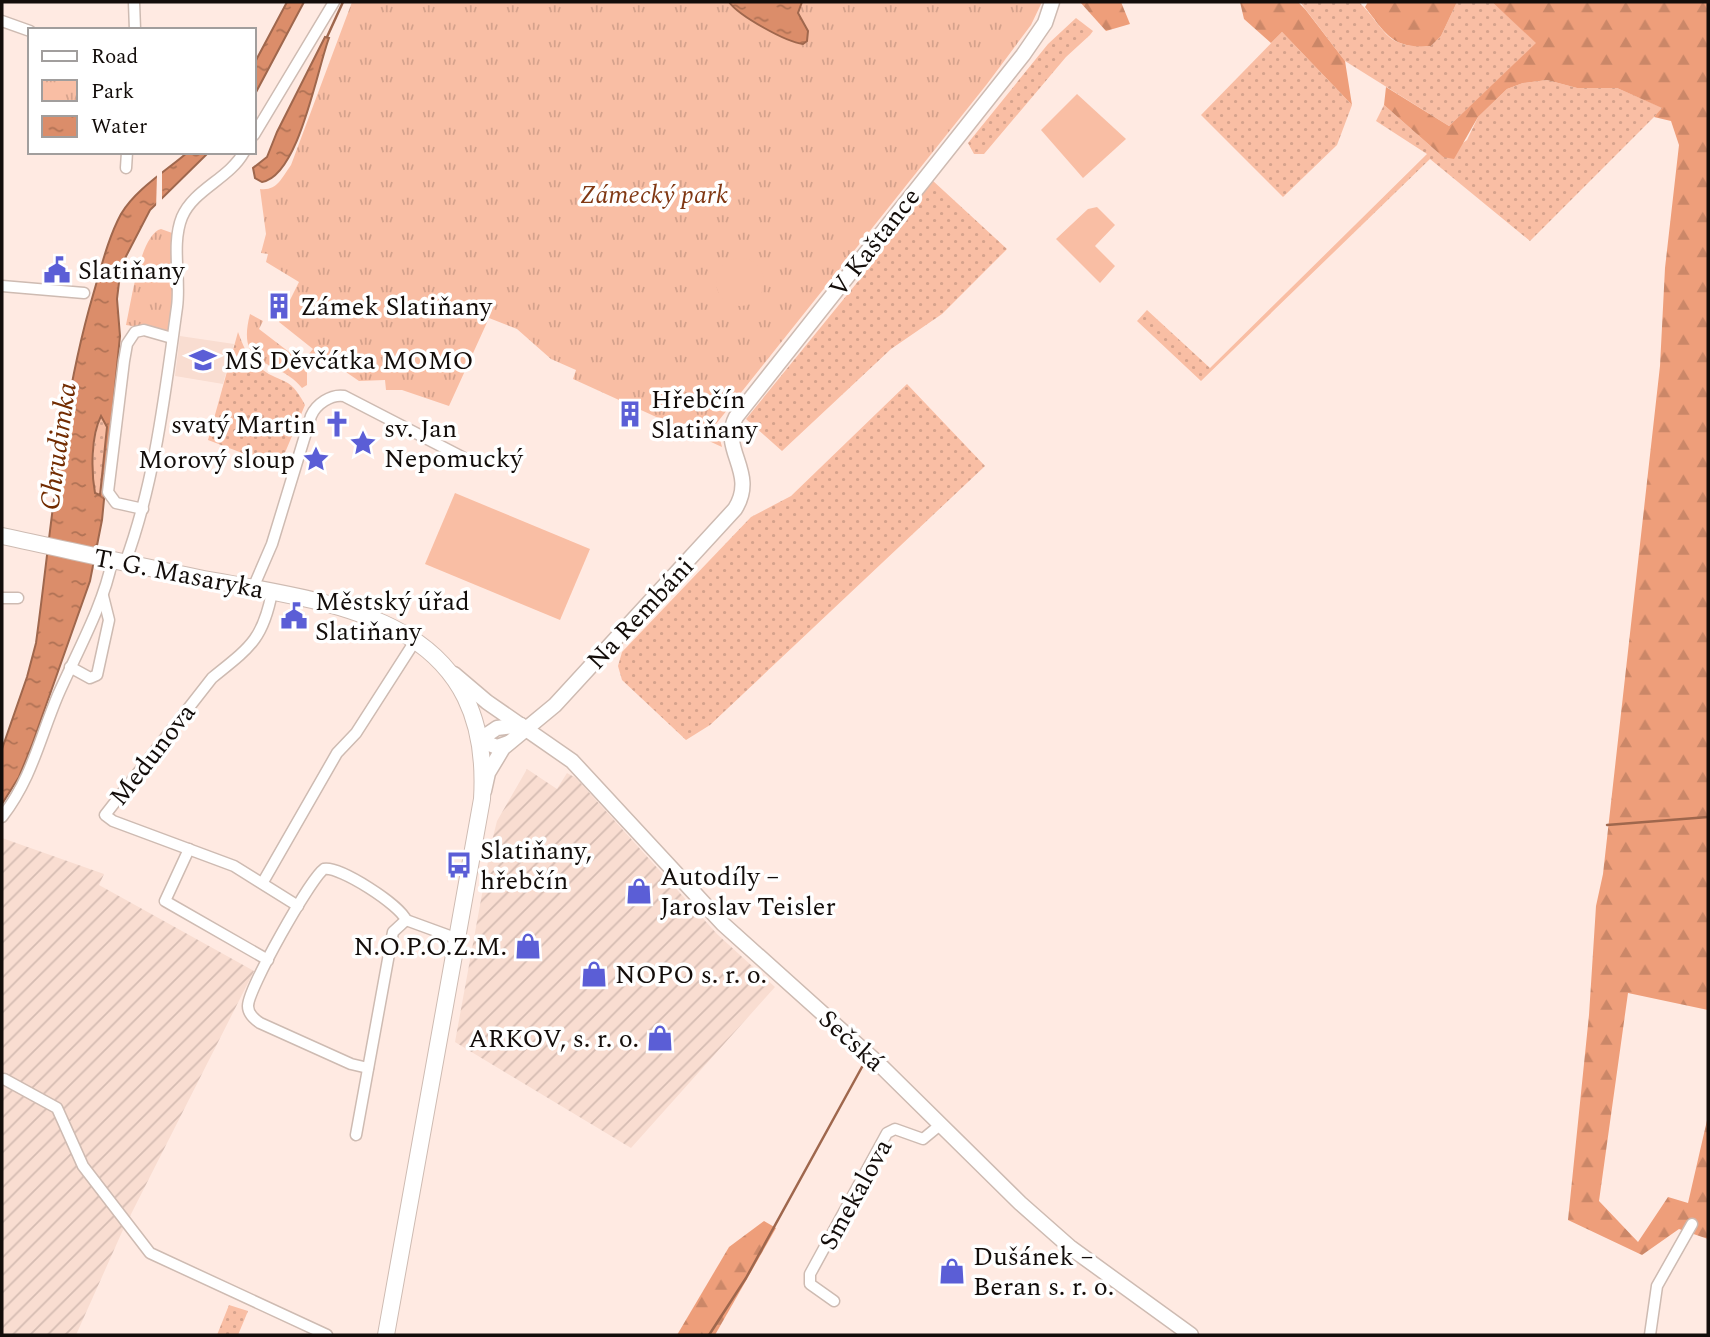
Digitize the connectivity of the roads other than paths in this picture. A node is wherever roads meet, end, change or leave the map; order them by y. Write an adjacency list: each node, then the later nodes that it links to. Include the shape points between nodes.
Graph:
1 (134, 2): 5 (street)
2 (334, 2): 7 (street)
3 (1052, 2): 15 (street, V Kaštance, via 1045,23 1023,55 736,417 732,440 744,477)
4 (4, 22): 6 (street)
5 (135, 28)
6 (28, 30)
7 (256, 132)
8 (127, 154): 10 (street)
9 (241, 158): 13 (street, via 199,195 183,216)
10 (126, 168)
11 (2, 286): 12 (street)
12 (84, 293)
13 (172, 338): 16 (street); 16 (street, via 135,332 124,361 108,492 116,503)
14 (466, 459): 19 (street, via 341,395 314,409 272,544)
15 (743, 491): 26 (street, Na Rembáni, via 731,514 561,698)
16 (143, 509): 18 (street)
17 (6, 536): 18 (main road, T. G. Masaryka)
18 (115, 562): 19 (main road, T. G. Masaryka); 21 (street)
19 (253, 588): 20 (main road, T. G. Masaryka)
20 (272, 592): 24 (main road, T. G. Masaryka, via 358,611); 31 (street, Medunova, via 257,638 212,678 106,813 113,821)
21 (103, 596): 25 (street); 25 (street, via 108,620 97,675 90,678)
22 (2, 598): 23 (street)
23 (18, 598)
24 (421, 646): 26 (street, Sečská, via 482,698); 27 (main road, T. G. Masaryka, via 464,694); 32 (street, via 337,753)
25 (70, 667): 30 (street, via 30,775)
26 (525, 727): 27 (street, via 497,728); 28 (street); 39 (street, Sečská, via 580,769 723,924)
27 (479, 740): 28 (street, via 497,747); 29 (main road, T. G. Masaryka)
28 (510, 743): 29 (street, via 491,767)
29 (482, 799): 35 (main road, T. G. Masaryka)
30 (2, 817)
31 (189, 849): 32 (street, Medunova); 36 (street, via 165,901)
32 (263, 882): 33 (street, Medunova)
33 (298, 906): 34 (street, via 317,874 331,868 392,903); 36 (street)
34 (406, 920): 35 (street); 37 (street, via 393,932)
35 (458, 939): 44 (main road, T. G. Masaryka)
36 (268, 960): 37 (street, via 248,1002 253,1017)
37 (368, 1068): 40 (street)
38 (4, 1079): 43 (street, via 57,1108 88,1174 150,1254)
39 (940, 1125): 42 (street, Smekalova, via 923,1139 895,1129 887,1133 810,1274 810,1284); 45 (street, Sečská, via 1071,1248)
40 (356, 1135)
41 (1692, 1224): 46 (street, via 1657,1286)
42 (834, 1301)
43 (327, 1335)
44 (386, 1335)
45 (1191, 1335)
46 (1650, 1335)

